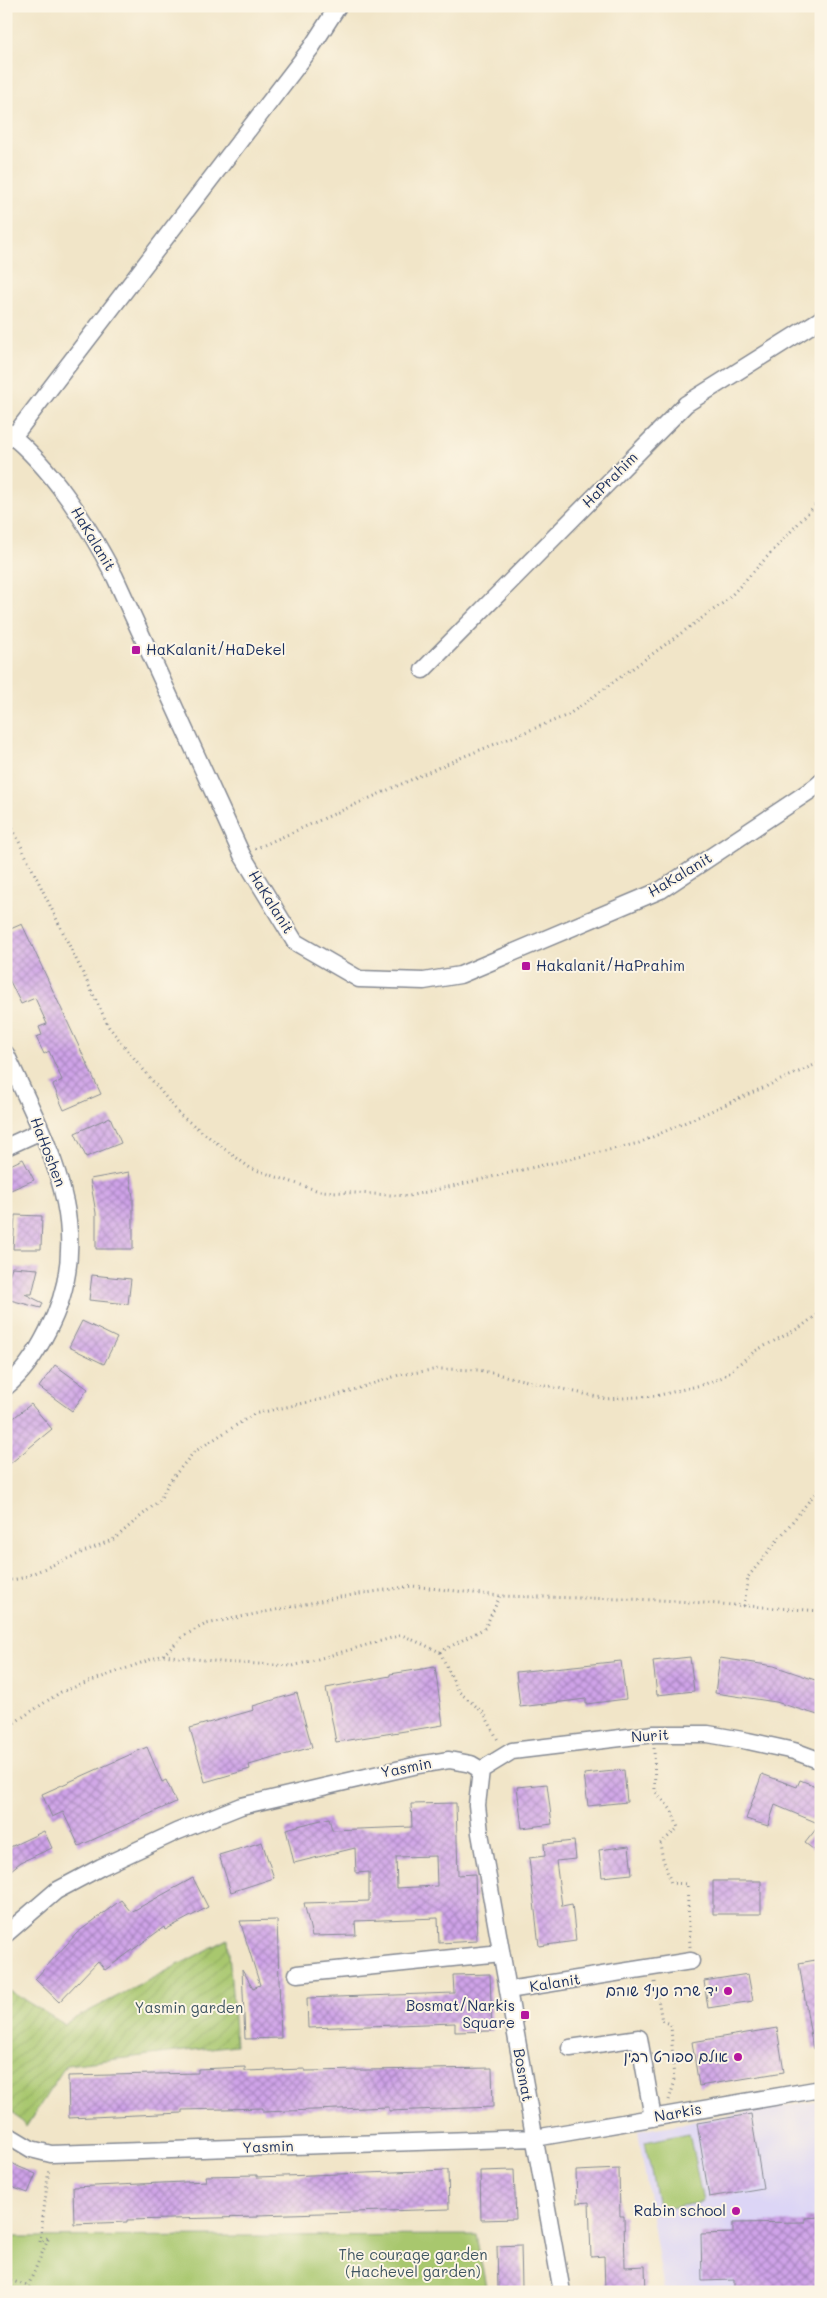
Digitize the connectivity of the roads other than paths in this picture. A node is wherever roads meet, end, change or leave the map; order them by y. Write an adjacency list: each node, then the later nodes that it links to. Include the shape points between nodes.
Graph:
1 (338, 6): 3 (street, via 311,48)
2 (821, 319): 4 (street, HaPrahim, via 686,404)
3 (10, 434): 5 (street, HaKalanit, via 64,494 101,551 242,855 295,942 359,979 424,982 460,975 661,890)
4 (423, 670)
5 (821, 782)
6 (6, 1054): 7 (street, HaHoshen)
7 (41, 1131): 8 (street); 9 (street, HaHoshen, via 62,1185 70,1234 69,1263 56,1316 28,1363)
8 (6, 1147)
9 (6, 1387)
10 (821, 1761): 11 (street, Nurit, via 794,1751 708,1734 654,1734 512,1751)
11 (482, 1770): 12 (street, Yasmin, via 471,1764 449,1760 241,1806 176,1832 56,1891); 13 (street, Bosmat, via 477,1805)
12 (6, 1934)
13 (501, 1953): 15 (street); 16 (street, Bosmat)
14 (690, 1960): 16 (street, Kalanit)
15 (297, 1974)
16 (508, 1990): 21 (street, Bosmat)
17 (570, 2048): 19 (street, via 639,2038)
18 (821, 2089): 19 (street, Narkis)
19 (658, 2117): 21 (street, Narkis)
20 (6, 2134): 21 (street, Yasmin, via 31,2149 51,2154)
21 (535, 2138): 22 (street, Bosmat)
22 (562, 2292)

